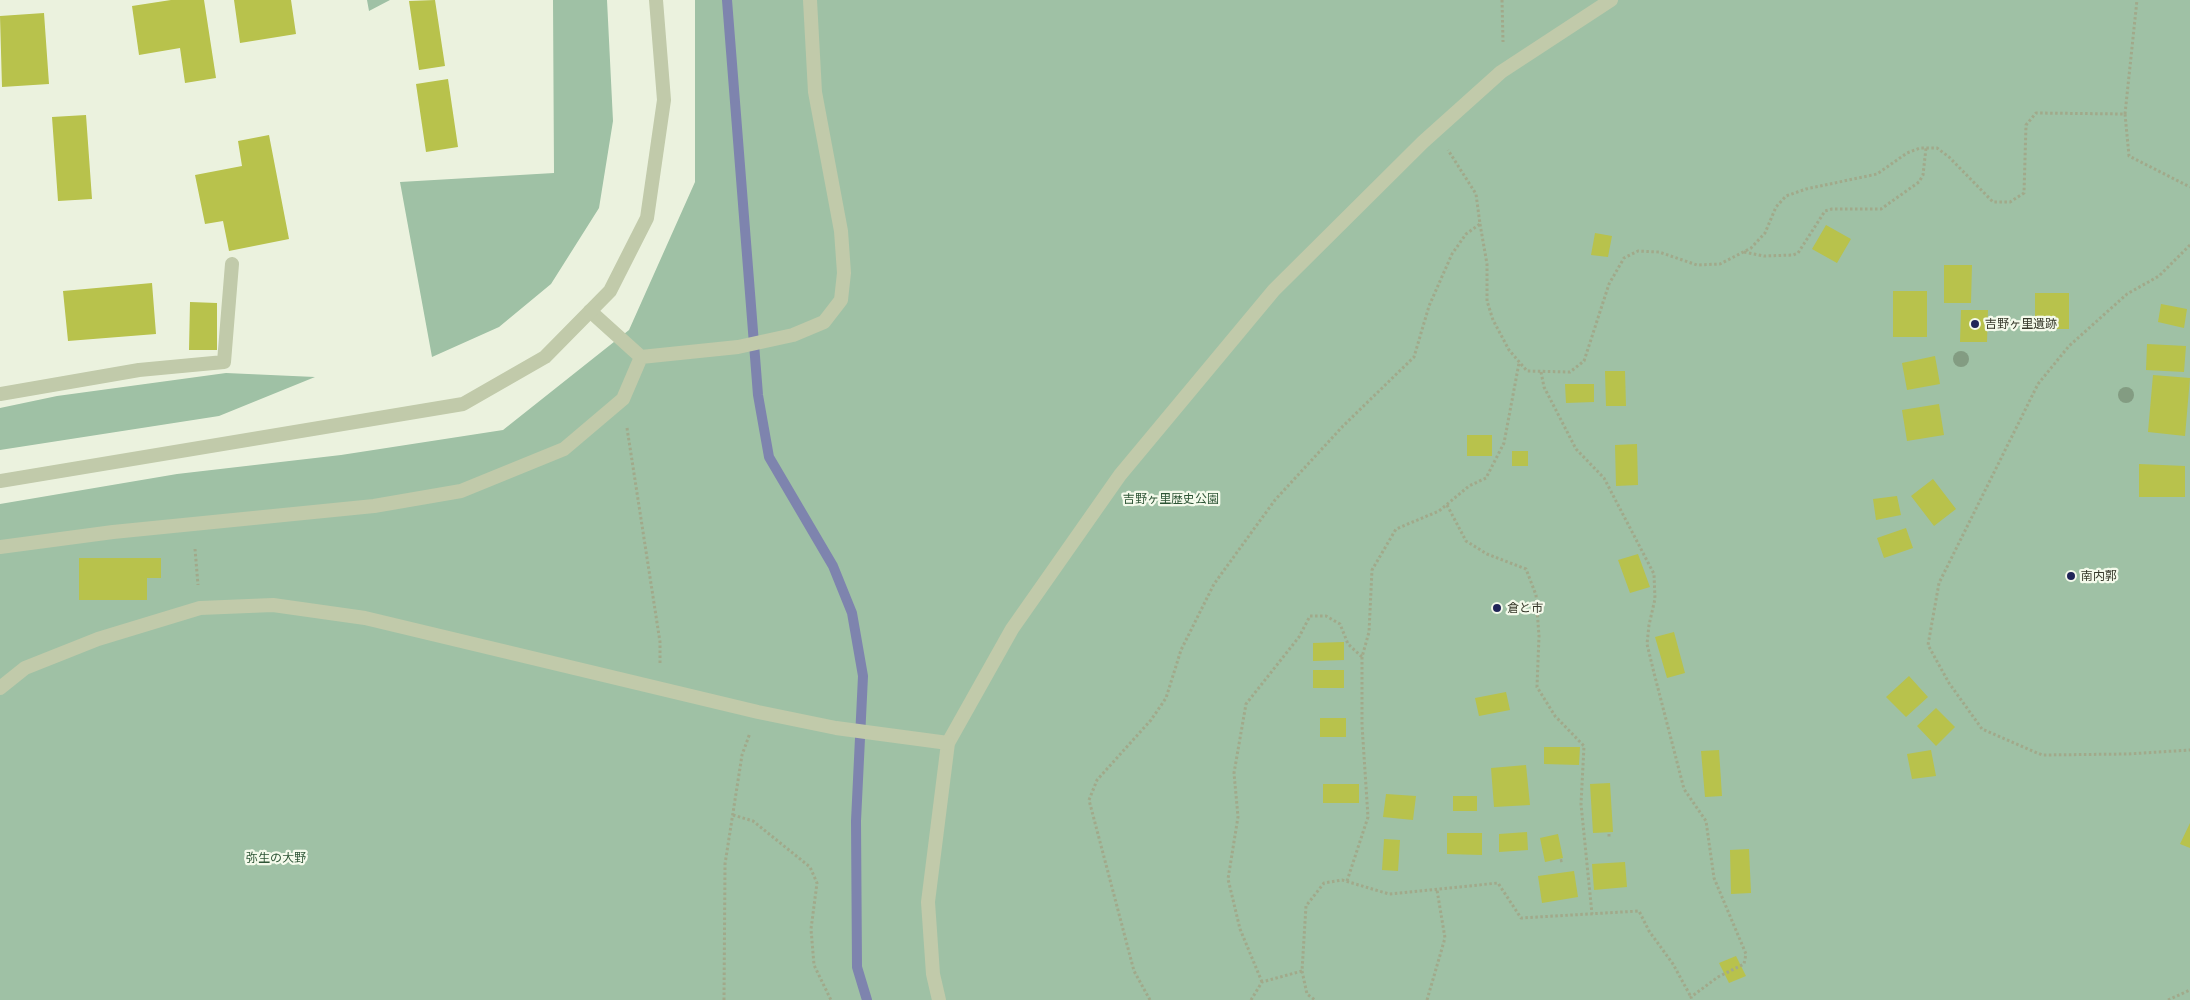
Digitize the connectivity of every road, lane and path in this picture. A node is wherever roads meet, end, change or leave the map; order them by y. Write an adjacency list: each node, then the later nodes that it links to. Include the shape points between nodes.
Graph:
1 (656, 0): 15 (street, via 664,100 647,218 610,291)
2 (810, 0): 16 (street, via 815,92 841,231 844,273 841,300 824,322 793,335 738,347)
3 (1502, 0): 6 (path)
4 (1611, 0): 6 (street)
5 (2137, 0): 7 (path)
6 (1501, 72): 8 (street)
7 (2125, 114): 9 (path, via 2036,113 2026,125 2024,192 2010,202 1993,202 1949,157 1937,148); 10 (path, via 2129,156)
8 (1435, 131): 11 (path, via 1476,194); 30 (street, via 1274,290 1120,475 1012,628)
9 (1926, 148): 13 (path, via 1908,153 1877,174 1786,196 1776,207 1765,233); 13 (path, via 1923,175 1919,182 1881,209 1825,211 1798,253 1793,255 1764,256)
10 (2190, 186)
11 (1480, 224): 17 (path, via 1487,264 1487,301 1493,320); 43 (path, via 1466,234 1452,254 1429,306 1414,357 1343,426 1275,500 1214,584 1181,650 1166,698 1151,720 1097,780 1089,800 1134,971)
12 (2190, 245): 31 (path, via 2159,276 2127,294 2068,346 2038,384 1939,583 1928,645 1949,683 1982,729 2042,756)
13 (1743, 252): 18 (path, via 1720,264 1697,265 1659,252 1638,251 1624,258 1609,284 1584,361 1570,372)
14 (232, 264): 19 (street, via 224,362 139,370)
15 (590, 311): 16 (street); 21 (street, via 545,357 463,404)
16 (641, 357): 20 (street)
17 (1519, 362): 18 (path, via 1527,371); 22 (path, via 1504,443 1486,478 1469,486)
18 (1541, 372): 39 (path, via 1544,387 1576,449 1604,478 1654,574 1655,598 1647,644 1654,673 1684,789 1706,821 1714,878 1746,954 1744,964 1718,977)
19 (0, 394)
20 (623, 399): 23 (street, via 564,449 461,491 374,506); 28 (path, via 660,642)
21 (0, 481)
22 (1447, 505): 26 (path, via 1396,529 1372,570 1369,632); 35 (path, via 1466,541 1487,554 1526,568 1536,595 1539,636 1537,687 1555,716 1584,746 1581,804)
23 (192, 526): 24 (street, via 113,532); 25 (path)
24 (0, 547)
25 (200, 608): 27 (street, via 89,642 24,668); 28 (street, via 273,605 365,618)
26 (1362, 657): 33 (path, via 1362,725 1368,816); 37 (path, via 1348,644 1340,624 1326,616 1310,616 1299,637 1246,704 1234,774 1238,816 1228,879 1240,929)
27 (0, 688)
28 (660, 690): 29 (street)
29 (758, 712): 30 (street, via 836,728); 32 (path, via 742,755)
30 (948, 743): 42 (street, via 928,902 933,974)
31 (2190, 750)
32 (733, 815): 40 (path, via 725,864); 41 (path, via 753,821 810,867 817,883 811,929 814,965)
33 (1347, 881): 34 (path, via 1389,894); 36 (path, via 1324,883 1306,906)
34 (1437, 890): 35 (path, via 1498,883 1521,918); 46 (path, via 1444,938)
35 (1592, 914): 39 (path, via 1639,911)
36 (1302, 971): 37 (path); 45 (path, via 1307,994)
37 (1262, 982): 44 (path)
38 (2190, 990): 47 (path)
39 (1691, 998)
40 (724, 1000)
41 (831, 1000)
42 (939, 1000)
43 (1150, 1000)
44 (1251, 1000)
45 (1315, 1000)
46 (1429, 1000)
47 (2168, 1000)

